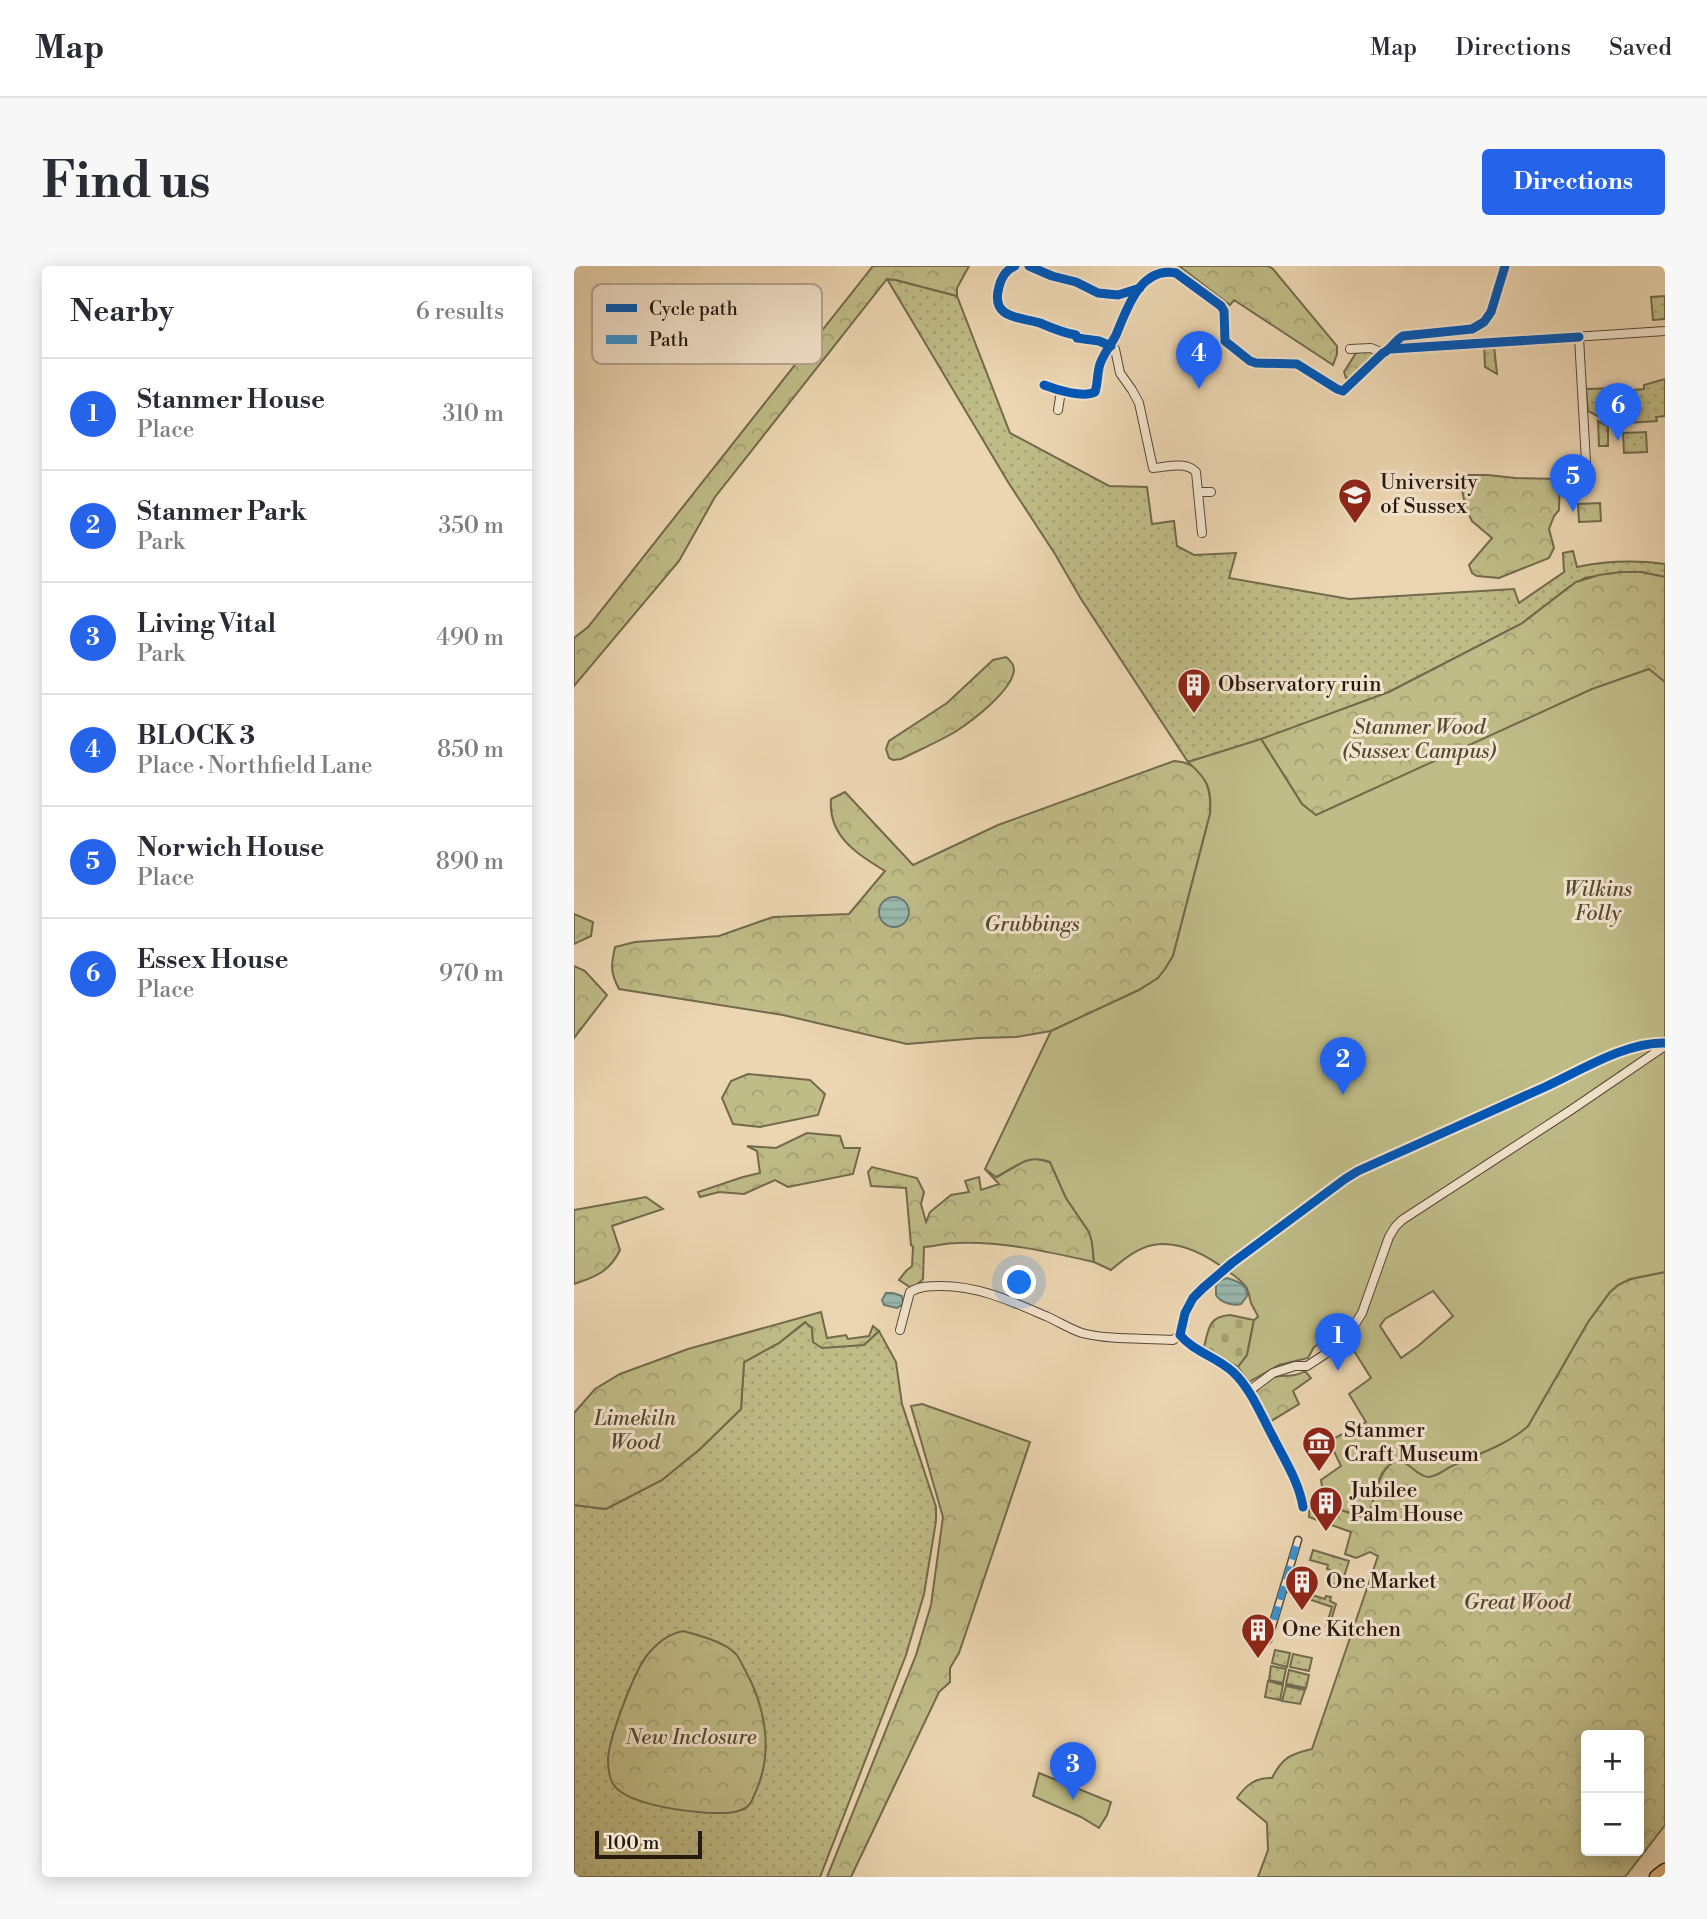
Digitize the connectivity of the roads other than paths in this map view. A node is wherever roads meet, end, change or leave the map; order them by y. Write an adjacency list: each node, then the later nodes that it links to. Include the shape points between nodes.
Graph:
1 (1015, 266): 9 (street, via 1003,276 998,291 998,304 1006,314)
2 (1029, 266): 5 (street, via 1098,293)
3 (1506, 266): 11 (street, via 1485,322 1472,329 1403,336)
4 (1140, 288): 5 (street); 6 (street); 11 (street, via 1157,274 1176,273 1223,308 1225,341 1250,362 1297,364 1338,390 1345,389)
5 (1118, 295): 6 (street)
6 (1127, 310): 9 (street)
7 (1665, 331): 8 (street)
8 (1579, 337): 11 (street); 15 (street)
9 (1111, 346): 13 (street, via 1100,366 1095,391 1085,395); 16 (street, via 1120,373 1139,402 1153,468 1191,467)
10 (1350, 349): 11 (street)
11 (1387, 351)
12 (1044, 385): 13 (street)
13 (1060, 390): 14 (street)
14 (1058, 410)
15 (1587, 480)
16 (1199, 492): 17 (street); 18 (street)
17 (1211, 492)
18 (1202, 533)
19 (1665, 1045): 21 (street, via 1642,1046 1602,1059 1358,1171 1203,1288 1185,1313); 22 (street, via 1402,1220 1389,1237 1362,1313 1350,1332 1307,1366 1273,1373)
20 (900, 1330): 21 (street, via 910,1292 926,1286 951,1286 1003,1297 1082,1333 1172,1340)
21 (1180, 1335): 22 (street, via 1224,1364)
22 (1249, 1391): 23 (street, via 1292,1475)
23 (1303, 1507)
24 (1298, 1540): 25 (street)
25 (1268, 1640)
26 (1665, 1871): 27 (highway)
27 (1657, 1877)

